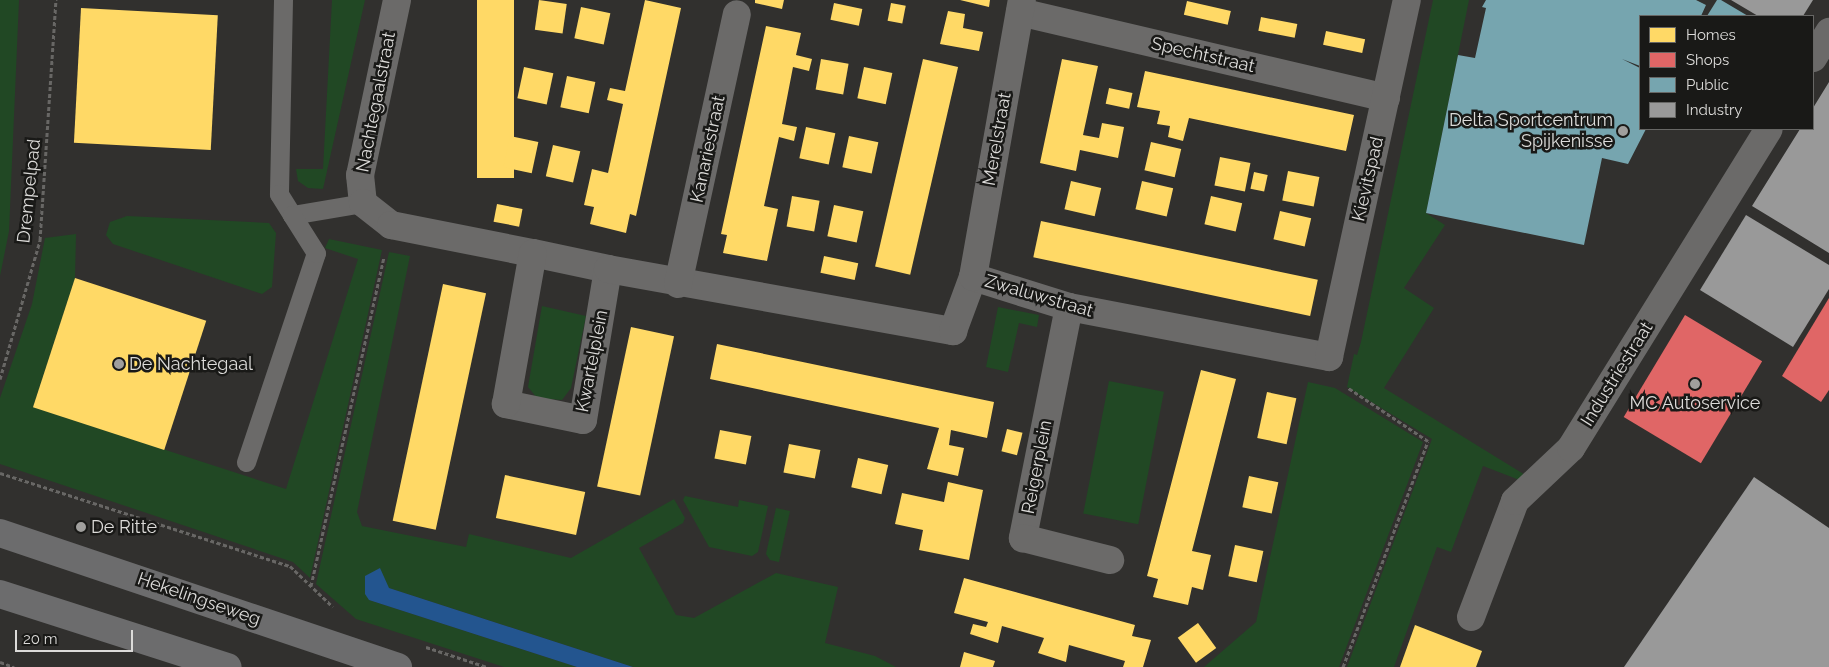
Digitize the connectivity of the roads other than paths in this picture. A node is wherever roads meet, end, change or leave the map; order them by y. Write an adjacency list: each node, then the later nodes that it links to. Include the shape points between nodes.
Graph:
1 (283, 0): 11 (lane, via 278,194)
2 (397, 0): 10 (street, Nachtegaalstraat, via 360,175)
3 (1407, 0): 8 (street, Kievitspad)
4 (1021, 6): 8 (street, Spechtstraat); 14 (street, Merelstraat)
5 (737, 14): 15 (street, Kanariestraat)
6 (1829, 32): 7 (street)
7 (1814, 56)
8 (1386, 98): 17 (street, Kievitspad)
9 (1768, 130): 22 (street, Industriestraat, via 1570,448 1515,501)
10 (363, 203): 11 (lane); 12 (street, via 391,225)
11 (292, 215): 18 (lane, via 316,253)
12 (533, 253): 13 (street); 13 (street, Kwartelplein, via 506,404 583,420)
13 (608, 270): 15 (street, Zwaluwstraat)
14 (973, 277): 15 (street, Zwaluwstraat, via 954,331); 16 (street, Zwaluwstraat)
15 (678, 284)
16 (1069, 307): 17 (street, Zwaluwstraat); 20 (street, Reigerplein, via 1023,538)
17 (1329, 357)
18 (246, 462)
19 (0, 533): 24 (street, Hekelingseweg)
20 (1110, 560)
21 (0, 594): 23 (street)
22 (1471, 617)
23 (228, 667)
24 (398, 667)

